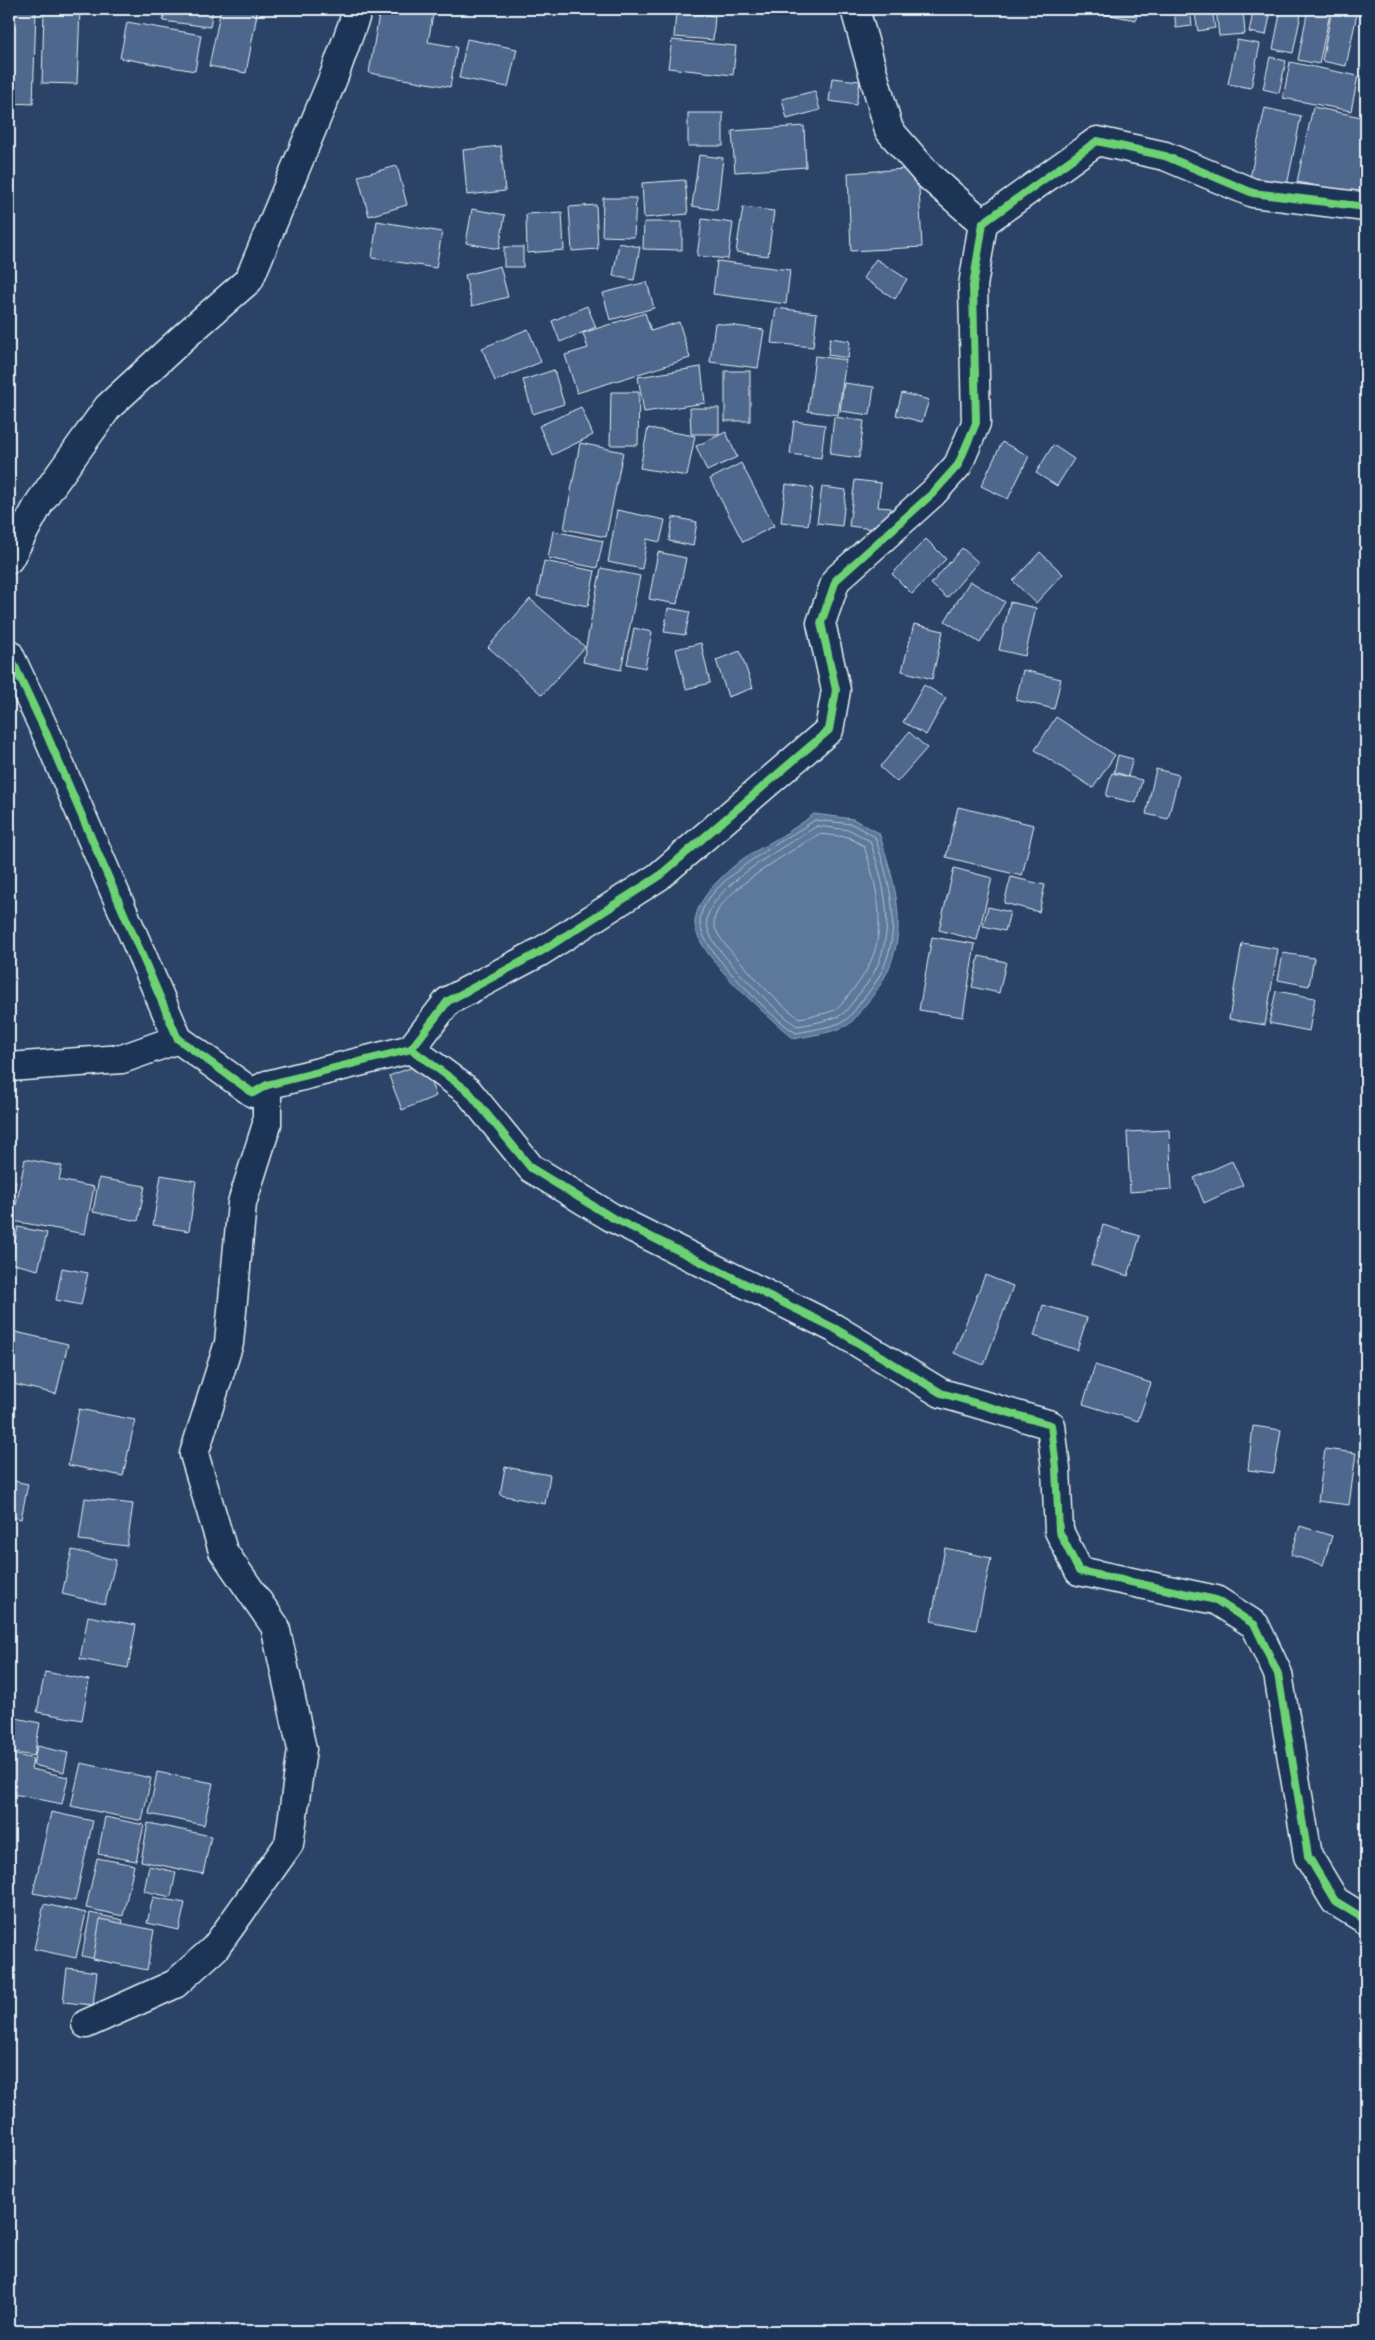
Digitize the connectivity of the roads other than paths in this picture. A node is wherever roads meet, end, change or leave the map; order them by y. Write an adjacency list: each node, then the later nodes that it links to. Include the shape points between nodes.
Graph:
1 (358, 9): 5 (street, via 334,76 249,280 108,407 40,502)
2 (855, 9): 4 (street, via 889,130 929,176)
3 (1366, 207): 4 (street, via 1253,193 1165,156 1097,141)
4 (984, 223): 8 (street, via 973,286 976,423 958,465 933,493 836,580 821,623 836,690 829,730 658,878 540,952 448,1001)
5 (9, 559)
6 (9, 654): 7 (street)
7 (178, 1039): 9 (street, via 122,1059); 10 (street, via 253,1093)
8 (411, 1049): 10 (street); 11 (street, via 468,1092 531,1168 611,1217 834,1328 941,1393 1051,1425 1059,1531 1079,1570 1216,1600 1254,1625 1278,1674 1308,1856 1335,1901)
9 (9, 1067)
10 (267, 1085): 12 (street, via 267,1124 242,1203 228,1343 194,1454 224,1551 275,1626 302,1749 289,1844 215,1948 175,1984)
11 (1366, 1920)
12 (86, 2024)

